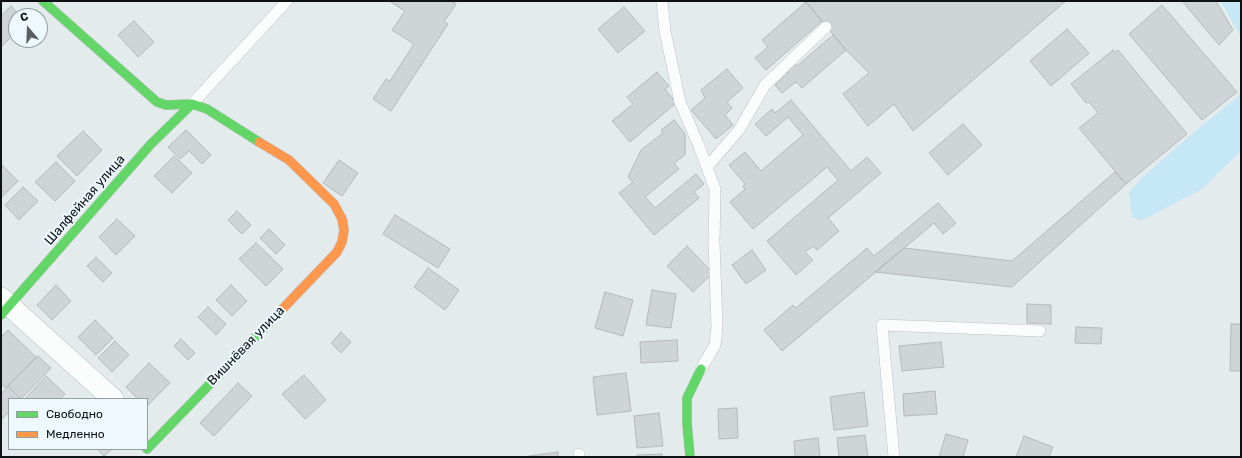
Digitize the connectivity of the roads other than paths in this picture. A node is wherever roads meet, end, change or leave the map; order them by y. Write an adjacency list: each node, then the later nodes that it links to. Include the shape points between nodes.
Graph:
1 (43, 1): 5 (street, via 153,99 166,105)
2 (288, 1): 5 (lane)
3 (662, 1): 6 (lane, via 664,31 680,102)
4 (826, 27): 6 (lane, via 765,85 739,130)
5 (192, 104): 7 (street, Шалфейная улица, via 151,144); 11 (street, Вишнёвая улица, via 207,109 289,160 334,204 342,219 344,230 337,252)
6 (707, 167): 9 (lane, via 715,189 717,327 715,344)
7 (4, 307): 10 (street)
8 (1040, 331): 13 (lane, via 882,325)
9 (701, 369): 12 (street, via 687,398)
10 (112, 398)
11 (149, 441)
12 (690, 457)
13 (894, 457)

